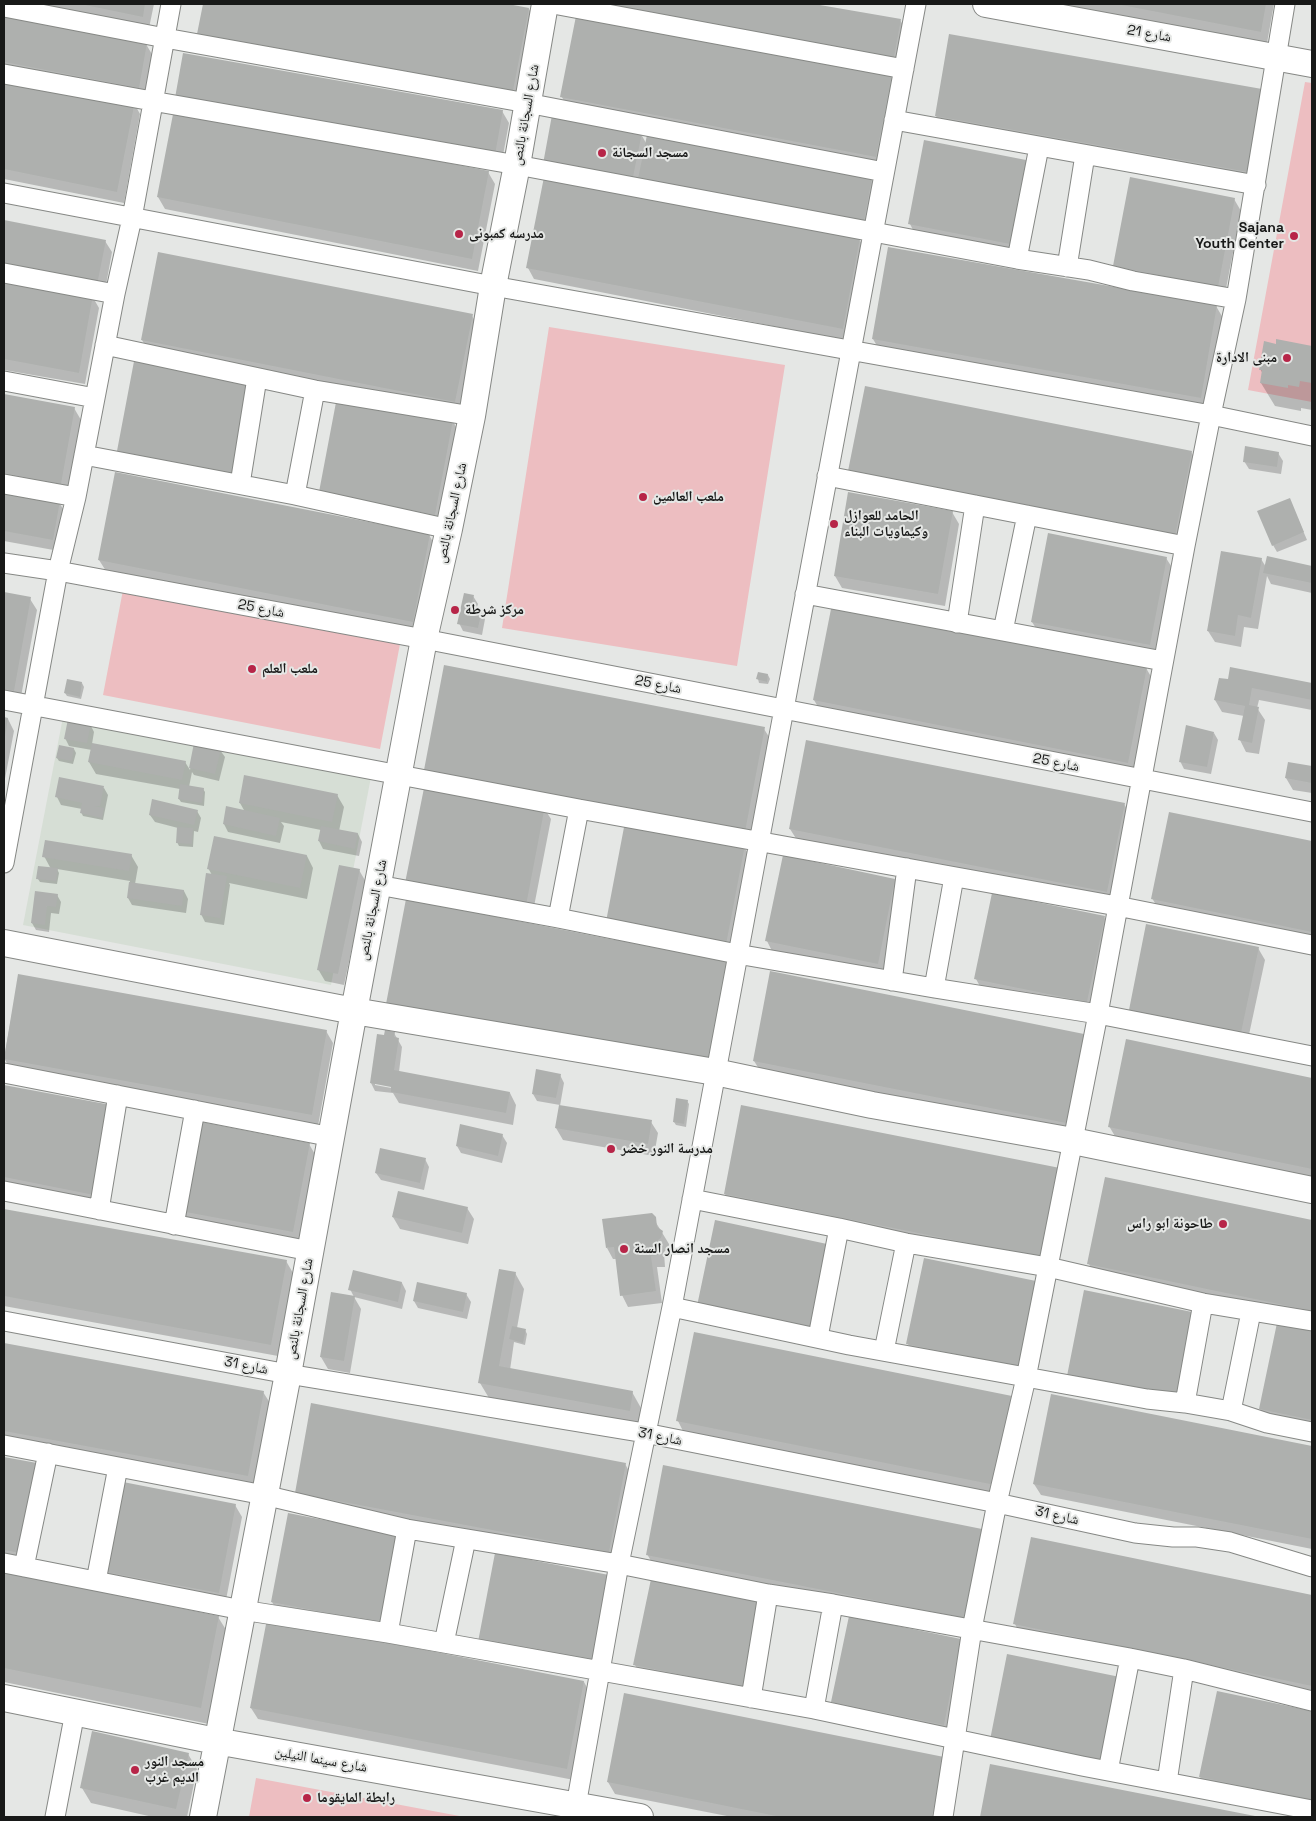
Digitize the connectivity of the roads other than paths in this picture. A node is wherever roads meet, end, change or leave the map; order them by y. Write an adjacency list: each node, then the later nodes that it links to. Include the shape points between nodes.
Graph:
1 (171, 4): 8 (street)
2 (545, 4): 14 (street, شارع السجانة بالنص)
3 (553, 4): 11 (street)
4 (916, 4): 11 (street)
5 (986, 4): 9 (street, شارع 21)
6 (1285, 4): 9 (street)
7 (4, 7): 8 (street)
8 (165, 38): 13 (street); 14 (street)
9 (1276, 57): 10 (street, شارع 21); 20 (street)
10 (1312, 64)
11 (904, 69): 15 (street)
12 (4, 74): 13 (street)
13 (152, 101): 18 (street); 22 (street)
14 (527, 102): 18 (street, شارع السجانة بالنص); 19 (street)
15 (894, 120): 16 (street); 19 (street)
16 (1039, 147): 17 (street); 24 (street)
17 (1085, 155): 20 (street); 25 (street)
18 (517, 165): 23 (street); 27 (street, شارع السجانة بالنص)
19 (884, 172): 23 (street)
20 (1256, 185): 29 (street)
21 (4, 193): 22 (street)
22 (132, 218): 27 (street); 28 (street)
23 (873, 232): 24 (street); 31 (street)
24 (1017, 259): 25 (street)
25 (1067, 267): 29 (street)
26 (4, 274): 28 (street)
27 (492, 286): 31 (street); 37 (street, شارع السجانة بالنص)
28 (115, 294): 30 (street)
29 (1236, 299): 36 (street)
30 (105, 345): 32 (street); 35 (street)
31 (850, 351): 36 (street); 40 (street)
32 (257, 378): 34 (street); 42 (street)
33 (4, 381): 35 (street)
34 (315, 390): 37 (street); 43 (street)
35 (95, 398): 39 (street)
36 (1211, 415): 38 (street); 48 (street)
37 (472, 416): 47 (street, شارع السجانة بالنص)
38 (1312, 436)
39 (84, 455): 42 (street); 44 (street)
40 (827, 476): 45 (street); 51 (street)
41 (4, 484): 44 (street)
42 (240, 484): 43 (street)
43 (296, 495): 47 (street)
44 (76, 497): 50 (street)
45 (976, 505): 46 (street); 52 (street)
46 (1027, 515): 48 (street); 53 (street)
47 (449, 529): 54 (street, شارع السجانة بالنص)
48 (1185, 546): 55 (street)
49 (4, 562): 50 (street, شارع 25)
50 (58, 571): 54 (street, شارع 25); 57 (street)
51 (805, 594): 52 (street); 58 (street)
52 (957, 623): 53 (street)
53 (1002, 631): 55 (street)
54 (424, 639): 58 (street, شارع 25); 59 (street, شارع السجانة بالنص)
55 (1163, 661): 60 (street)
56 (4, 700): 57 (street)
57 (32, 706): 59 (street); 61 (street)
58 (783, 709): 60 (street, شارع 25); 64 (street)
59 (399, 774): 62 (street); 68 (street, شارع السجانة بالنص)
60 (1142, 780): 63 (street, شارع 25); 69 (street)
61 (9, 804): 65 (street)
62 (579, 809): 64 (street); 70 (street)
63 (1312, 812)
64 (758, 842): 66 (street); 73 (street)
65 (4, 863)
66 (907, 868): 67 (street); 74 (street)
67 (954, 877): 69 (street); 75 (street)
68 (378, 886): 70 (street); 76 (street, شارع السجانة بالنص)
69 (1117, 906): 72 (street); 77 (street)
70 (558, 918): 73 (street)
71 (4, 944): 76 (street)
72 (1312, 945)
73 (737, 954): 74 (street); 79 (street)
74 (892, 981): 75 (street)
75 (934, 988): 77 (street)
76 (354, 1011): 79 (street); 83 (street, شارع السجانة بالنص)
77 (1098, 1014): 78 (street); 84 (street)
78 (1312, 1056)
79 (715, 1072): 84 (street, via 872,1105); 87 (street)
80 (4, 1073): 81 (street)
81 (118, 1096): 82 (street); 88 (street)
82 (195, 1110): 83 (street); 89 (street)
83 (332, 1137): 92 (street, شارع السجانة بالنص)
84 (1073, 1141): 85 (street); 93 (street)
85 (1312, 1190)
86 (4, 1191): 88 (street)
87 (692, 1199): 90 (street); 95 (street)
88 (99, 1210): 89 (street)
89 (174, 1225): 92 (street)
90 (839, 1228): 91 (street); 99 (street)
91 (906, 1243): 93 (street); 100 (street)
92 (310, 1251): 101 (street, شارع السجانة بالنص)
93 (1048, 1266): 94 (street); 102 (street)
94 (1204, 1303): 96 (street); 103 (street)
95 (672, 1307): 99 (street); 106 (street)
96 (1251, 1312): 98 (street); 104 (street)
97 (4, 1321): 101 (street, شارع 31)
98 (1312, 1322)
99 (818, 1338): 100 (street)
100 (884, 1351): 102 (street)
101 (288, 1374): 106 (street, شارع 31); 110 (street, شارع السجانة بالنص)
102 (1026, 1378): 103 (street); 111 (street)
103 (1185, 1403): 104 (street)
104 (1231, 1411): 105 (street, via 1267,1423)
105 (1312, 1432)
106 (645, 1433): 111 (street, شارع 31); 115 (street)
107 (4, 1445): 108 (street)
108 (48, 1453): 109 (street); 116 (street)
109 (118, 1467): 110 (street); 118 (street)
110 (264, 1495): 112 (street); 121 (street, شارع السجانة بالنص)
111 (997, 1503): 117 (street, شارع 31, via 1135,1533 1230,1542); 122 (street)
112 (407, 1528): 113 (street); 123 (street)
113 (466, 1540): 115 (street); 124 (street)
114 (4, 1563): 116 (street)
115 (619, 1564): 119 (street); 127 (street)
116 (24, 1567): 118 (street)
117 (1312, 1567)
118 (96, 1581): 121 (street)
119 (768, 1594): 120 (street); 129 (street)
120 (833, 1604): 122 (street); 131 (street)
121 (242, 1610): 123 (street); 134 (street, شارع السجانة بالنص)
122 (972, 1629): 125 (street); 133 (street)
123 (388, 1633): 124 (street)
124 (444, 1643): 127 (street)
125 (1130, 1658): 126 (street); 135 (street)
126 (1184, 1669): 130 (street); 136 (street)
127 (599, 1671): 129 (street); 138 (street)
128 (4, 1698): 132 (street, شارع سينما النيلين)
129 (751, 1698): 131 (street)
130 (1312, 1701)
131 (814, 1709): 133 (street)
132 (75, 1712): 134 (street, شارع سينما النيلين); 139 (street)
133 (954, 1739): 135 (street); 142 (street)
134 (216, 1741): 138 (street, شارع سينما النيلين); 140 (street, شارع السجانة بالنص)
135 (1108, 1771): 136 (street)
136 (1167, 1782): 137 (street)
137 (1312, 1810)
138 (575, 1811): 141 (street, شارع سينما النيلين)
139 (55, 1817)
140 (203, 1817)
141 (640, 1817)
142 (943, 1817)

